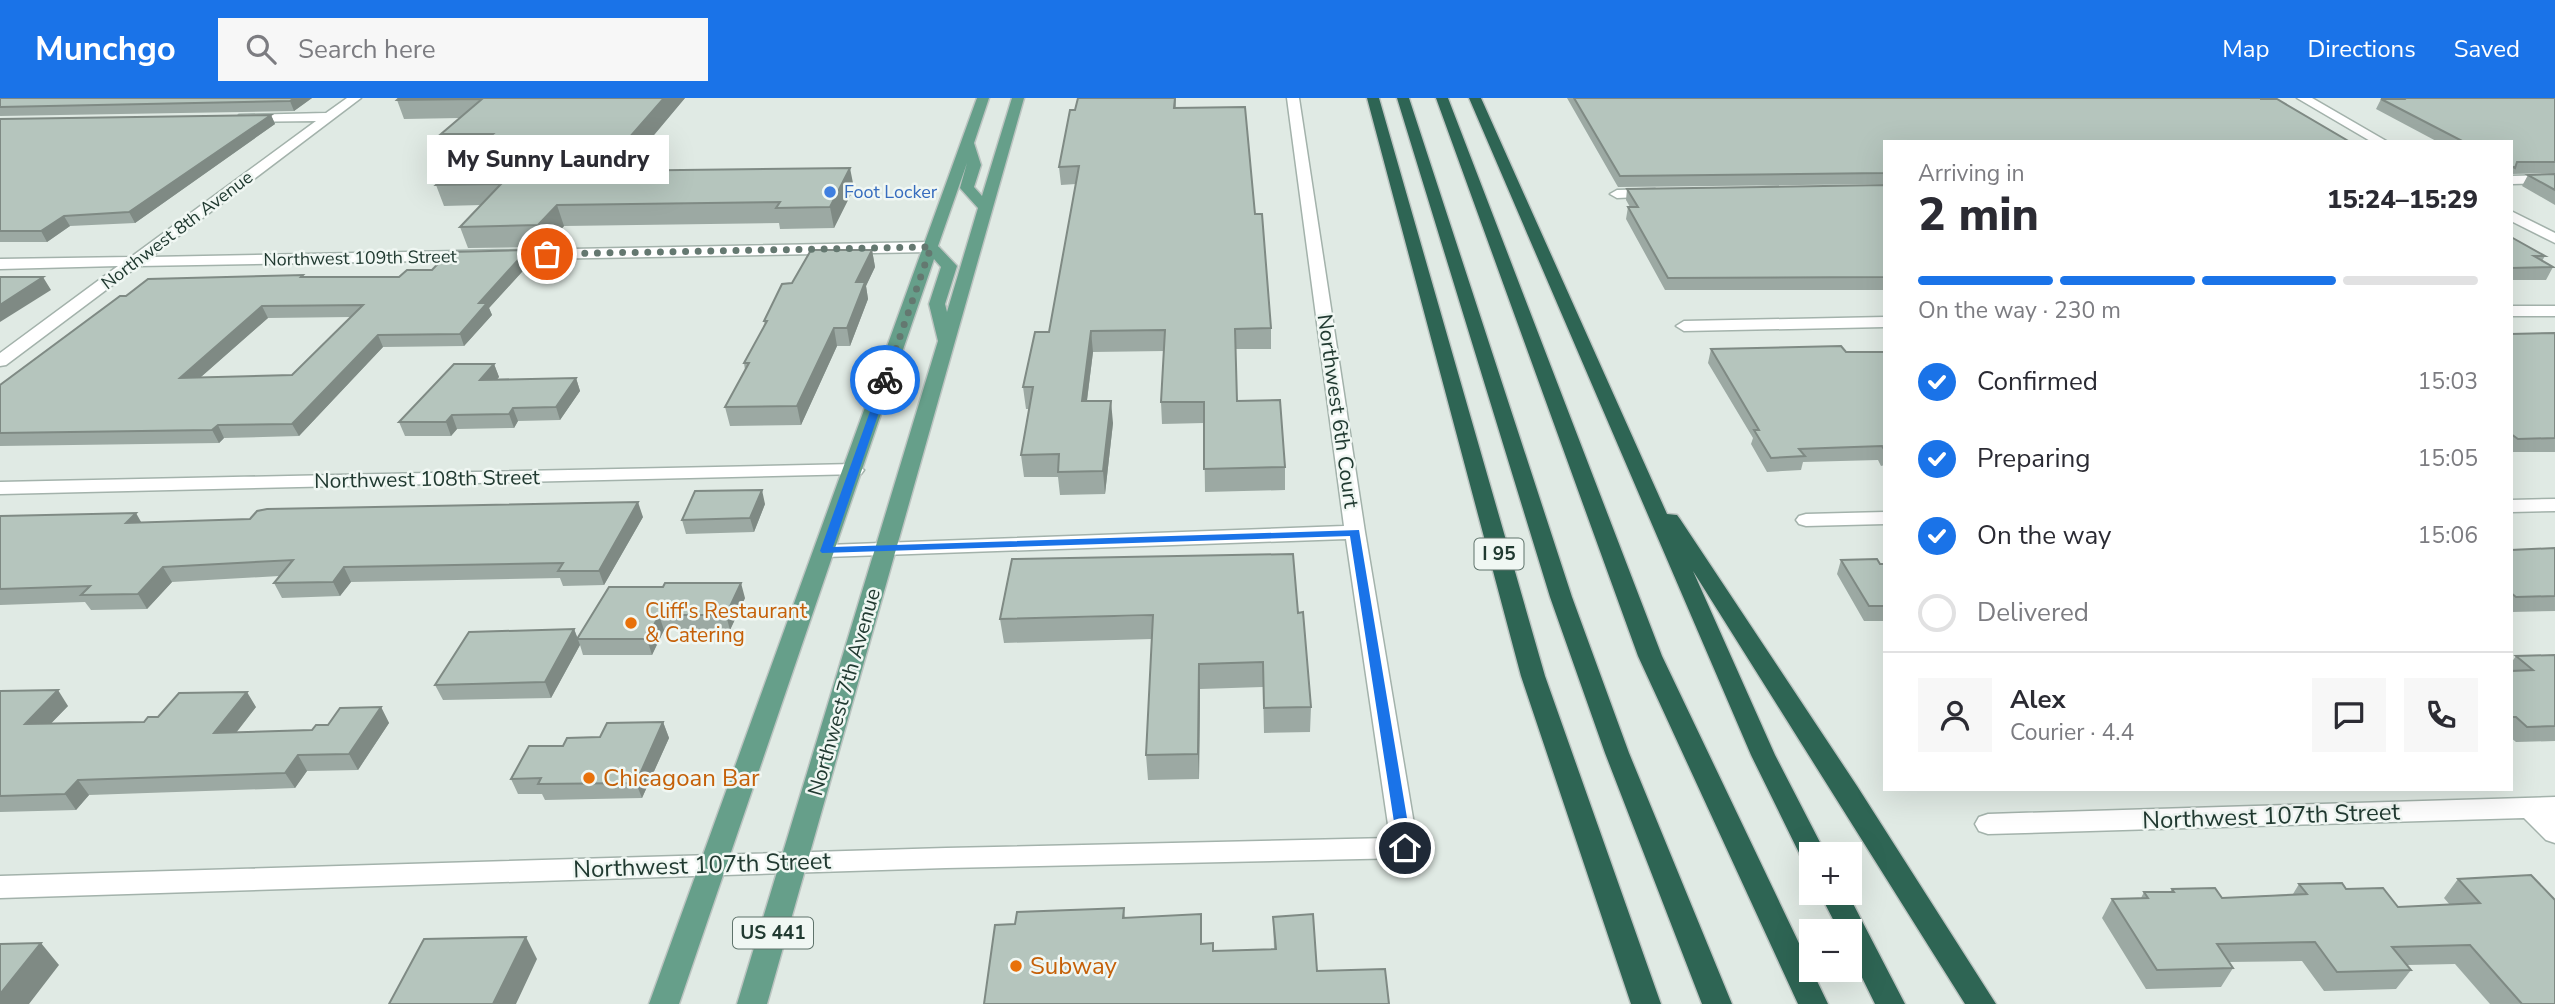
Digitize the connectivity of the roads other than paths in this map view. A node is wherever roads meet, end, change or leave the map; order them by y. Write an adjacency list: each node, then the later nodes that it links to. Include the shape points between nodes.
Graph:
1 (355, 98): 10 (street, Northwest 8th Avenue)
2 (983, 98): 12 (main road)
3 (1018, 98): 18 (main road, Northwest 7th Avenue / US 441)
4 (1293, 98): 37 (street, Northwest 6th Court)
5 (1373, 98): 51 (highway, I 95, via 1533,676)
6 (1403, 98): 52 (highway, via 1578,645)
7 (1442, 98): 53 (highway, via 1650,656)
8 (1475, 98): 30 (highway)
9 (2304, 98): 13 (street)
10 (329, 117): 11 (street); 22 (street, Northwest 8th Avenue)
11 (233, 118)
12 (969, 139): 18 (main road, via 974,165 967,188); 21 (main road)
13 (2378, 140)
14 (2555, 179): 15 (street)
15 (2513, 180)
16 (1670, 193): 17 (street)
17 (1616, 194)
18 (986, 208): 28 (main road, Northwest 7th Avenue / US 441)
19 (2513, 216): 20 (street)
20 (2555, 239)
21 (931, 247): 22 (street, Northwest 109th Street); 28 (main road, via 949,266 937,304); 31 (main road)
22 (134, 262): 23 (street, Northwest 109th Street); 29 (street, Northwest 8th Avenue)
23 (0, 264)
24 (2555, 311): 25 (street)
25 (2513, 312)
26 (1883, 322): 27 (street)
27 (1684, 326)
28 (946, 341): 38 (main road, Northwest 7th Avenue / US 441)
29 (0, 361)
30 (1634, 464): 43 (highway, via 1763,755); 55 (highway)
31 (855, 470): 32 (street, Northwest 108th Street); 39 (main road)
32 (0, 488)
33 (2555, 505): 34 (street)
34 (2513, 506)
35 (1883, 518): 36 (street)
36 (1806, 520)
37 (1355, 532): 38 (street); 44 (street, Northwest 6th Court)
38 (886, 549): 39 (street); 45 (main road, Northwest 7th Avenue / US 441)
39 (826, 551): 46 (main road)
40 (2542, 808): 41 (street, Northwest 107th Street); 42 (street)
41 (1988, 824)
42 (2555, 833)
43 (1807, 842)
44 (1405, 848): 45 (street, Northwest 107th Street)
45 (795, 863): 46 (street, Northwest 107th Street); 50 (main road, Northwest 7th Avenue / US 441)
46 (713, 865): 47 (street, Northwest 107th Street); 49 (main road)
47 (0, 887)
48 (1840, 905): 54 (highway)
49 (664, 1004)
50 (752, 1004)
51 (1647, 1004)
52 (1717, 1004)
53 (1813, 1004)
54 (1890, 1004)
55 (1982, 1004)

